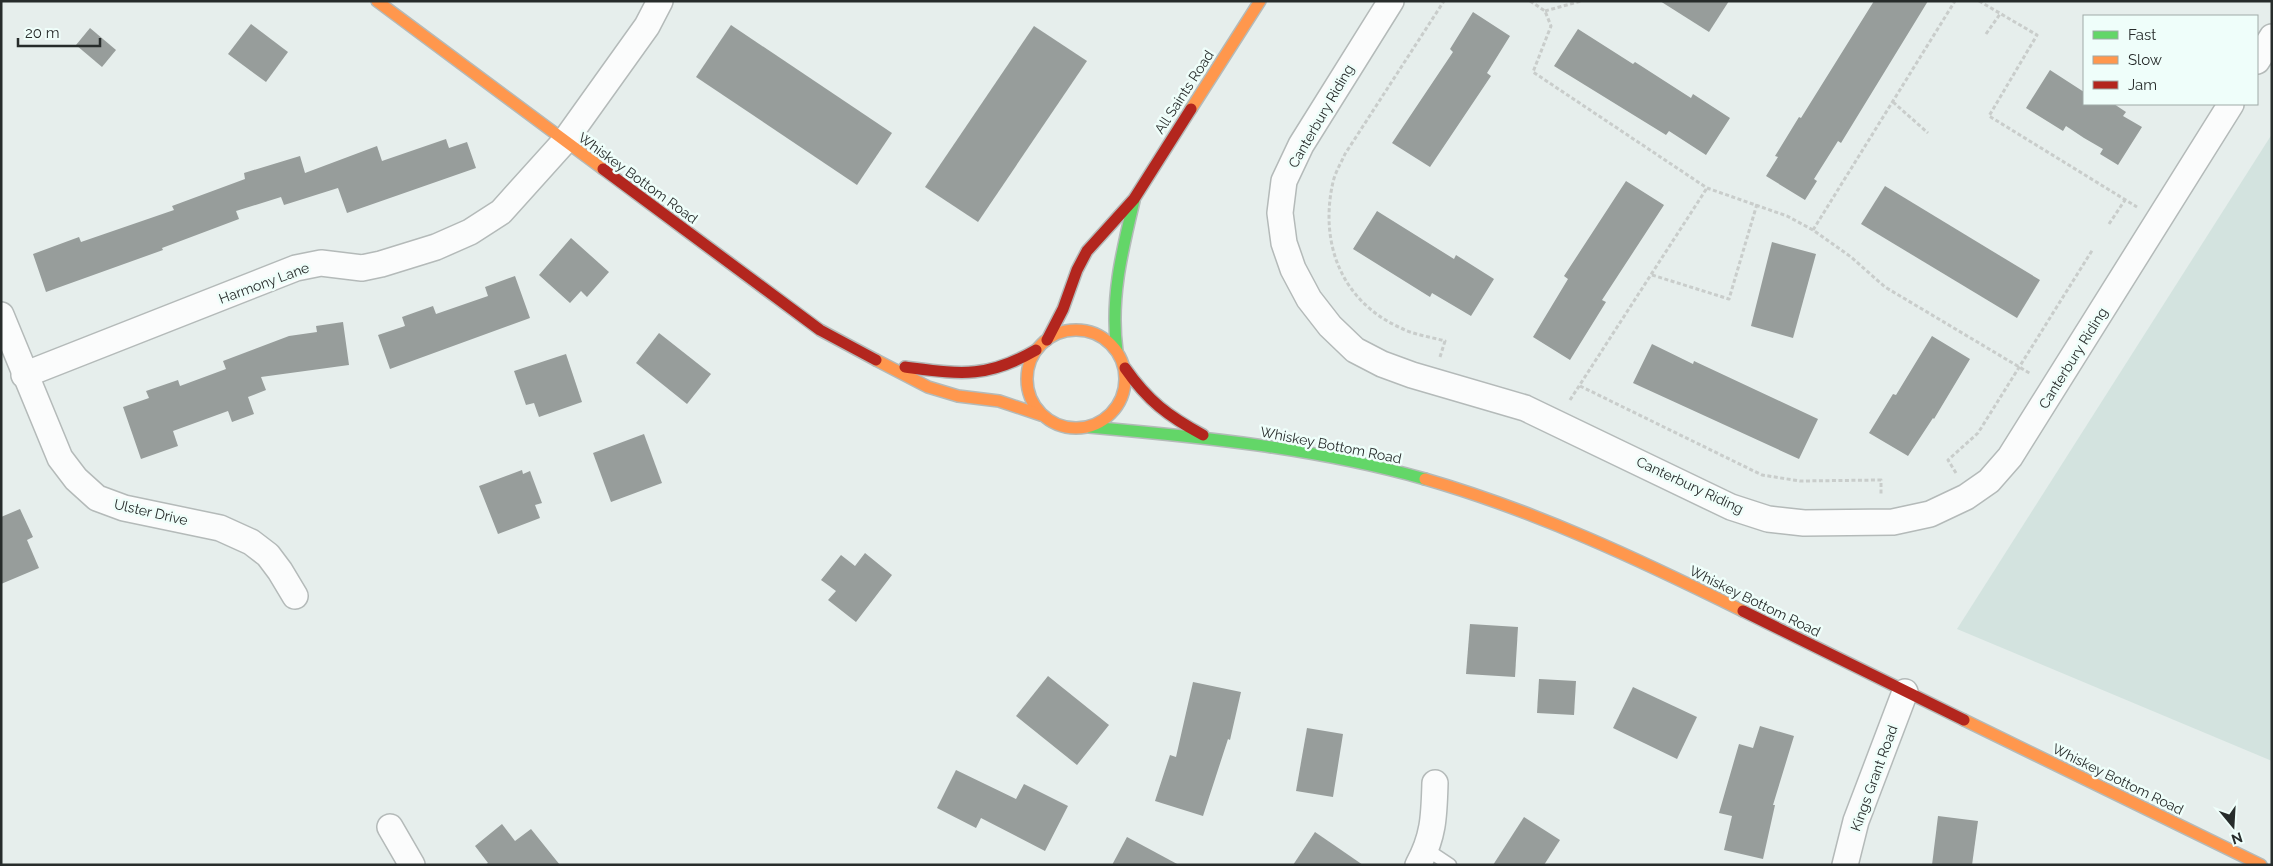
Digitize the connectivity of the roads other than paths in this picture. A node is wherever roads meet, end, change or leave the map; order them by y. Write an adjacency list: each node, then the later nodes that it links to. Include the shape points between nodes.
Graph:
1 (377, 1): 8 (street, Whiskey Bottom Road)
2 (660, 1): 8 (street, Harmony Lane, via 647,26)
3 (1260, 1): 9 (street, All Saints Road)
4 (1390, 1): 7 (street, Canterbury Riding, via 1301,145 1284,181 1280,213 1284,243 1309,299 1355,350 1382,364 1526,408 1731,507 1768,518 1804,522 1893,522 1930,514 1966,497 1989,481 2010,456 2054,388)
5 (2272, 37): 6 (street)
6 (2258, 59)
7 (2229, 105)
8 (564, 142): 14 (street, Whiskey Bottom Road, via 820,330); 16 (street, Harmony Lane, via 501,212 470,232 436,247 362,268 321,263 296,268)
9 (1134, 199): 11 (street, All Saints Road, via 1087,251); 13 (street, All Saints Road, via 1114,286)
10 (1, 315): 16 (street, Ulster Drive)
11 (1047, 340): 12 (street); 13 (street, via 1064,331 1084,330 1099,335)
12 (1036, 350): 14 (street, Whiskey Bottom Road, via 1000,370 982,373 962,374); 17 (street, via 1026,383 1031,401)
13 (1117, 351): 15 (street)
14 (889, 365): 17 (street, Whiskey Bottom Road, via 928,387 958,396 999,401)
15 (1125, 368): 18 (street, via 1126,387 1120,405 1105,420); 19 (street, Whiskey Bottom Road, via 1159,410)
16 (24, 375): 20 (street, Ulster Drive, via 60,458 76,479 97,498 124,508 220,528 243,539 268,555)
17 (1041, 415): 18 (street, via 1070,429)
18 (1089, 427): 19 (street, Whiskey Bottom Road)
19 (1209, 438): 21 (street, Whiskey Bottom Road, via 1344,460 1473,493 1635,558)
20 (295, 596)
21 (1905, 692): 27 (street, Kings Grant Road, via 1856,821); 28 (street, Whiskey Bottom Road)
22 (1435, 783): 24 (street, via 1434,826)
23 (390, 827): 25 (street)
24 (1422, 857): 26 (lane)
25 (412, 865)
26 (1450, 865)
27 (1845, 865)
28 (2261, 865)

